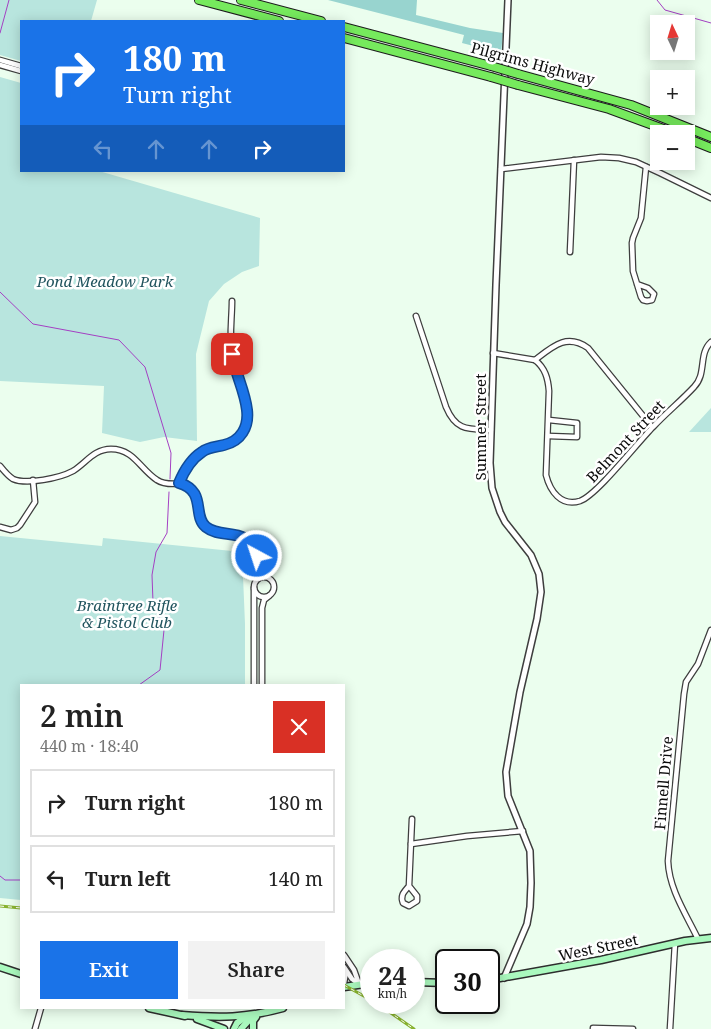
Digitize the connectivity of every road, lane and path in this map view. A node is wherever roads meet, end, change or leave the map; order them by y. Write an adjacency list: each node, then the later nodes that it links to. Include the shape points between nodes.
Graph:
1 (199, 0): 4 (highway)
2 (241, 0): 5 (highway)
3 (508, 0): 18 (street, Summer Street)
4 (275, 20)
5 (317, 20)
6 (345, 27): 13 (highway, Pilgrims Highway, bridge, via 631,105)
7 (345, 38): 12 (highway, Pilgrims Highway, bridge, via 601,107)
8 (0, 60): 10 (street)
9 (0, 65): 11 (street)
10 (20, 66)
11 (20, 71)
12 (652, 125)
13 (711, 137)
14 (695, 142): 15 (highway)
15 (711, 148)
16 (574, 160): 17 (street, via 608,157); 18 (street); 20 (street)
17 (646, 167): 19 (street); 21 (street, via 642,218 632,244 632,266)
18 (500, 169): 25 (street, Summer Street)
19 (711, 198)
20 (570, 252)
21 (637, 284)
22 (232, 301): 33 (street, via 232,354 246,407 246,426 232,442 208,448 198,455)
23 (416, 316): 29 (street, via 450,417 459,426)
24 (711, 342): 28 (street, Belmont Street, via 704,352 697,384)
25 (493, 353): 26 (street); 29 (street, Summer Street)
26 (535, 360): 27 (street, Belmont Street, via 548,383); 28 (street, via 559,343 582,343)
27 (549, 420): 30 (street, Belmont Street); 30 (street, via 577,423 578,430 576,437)
28 (652, 427): 30 (street, Belmont Street, via 592,494 578,502 564,501 552,493 548,485)
29 (491, 430): 42 (street, Summer Street, via 491,476 496,499 505,522 531,554 540,583 539,610 506,772 508,796)
30 (548, 436)
31 (0, 466): 32 (street, via 14,479)
32 (33, 480): 33 (street, via 66,474 96,452 113,449 131,455 159,481); 34 (street, via 35,500 20,525 15,530)
33 (179, 483): 35 (street, via 195,494 205,527 238,535 252,545 257,556)
34 (0, 527)
35 (259, 578): 36 (street); 37 (street, via 266,577 274,584 274,591)
36 (254, 588): 37 (street, via 259,596); 39 (street)
37 (269, 596): 40 (street, via 262,608)
38 (711, 630): 46 (street, Finnell Drive, via 698,664 686,682 668,861 673,889)
39 (254, 684)
40 (262, 684)
41 (412, 820): 43 (street)
42 (523, 831): 43 (street); 52 (street, Summer Street, via 531,864 529,915)
43 (411, 844): 44 (street)
44 (409, 886)
45 (711, 938): 46 (main road, West Street)
46 (698, 939): 47 (main road, West Street)
47 (675, 943): 52 (main road, West Street); 69 (street)
48 (345, 957): 54 (street)
49 (0, 968): 51 (main road)
50 (345, 968): 54 (street)
51 (20, 974)
52 (504, 978): 53 (main road, West Street)
53 (500, 979)
54 (359, 984): 55 (main road)
55 (345, 987)
56 (41, 1009): 63 (street)
57 (154, 1009): 60 (main road)
58 (279, 1009): 59 (main road)
59 (259, 1014): 61 (main road); 66 (main road); 67 (main road, via 253,1021)
60 (182, 1015): 61 (main road); 64 (main road)
61 (247, 1016): 65 (main road)
62 (593, 1028): 68 (street)
63 (36, 1029)
64 (224, 1029)
65 (234, 1029)
66 (241, 1029)
67 (253, 1029)
68 (633, 1029)
69 (670, 1029)

